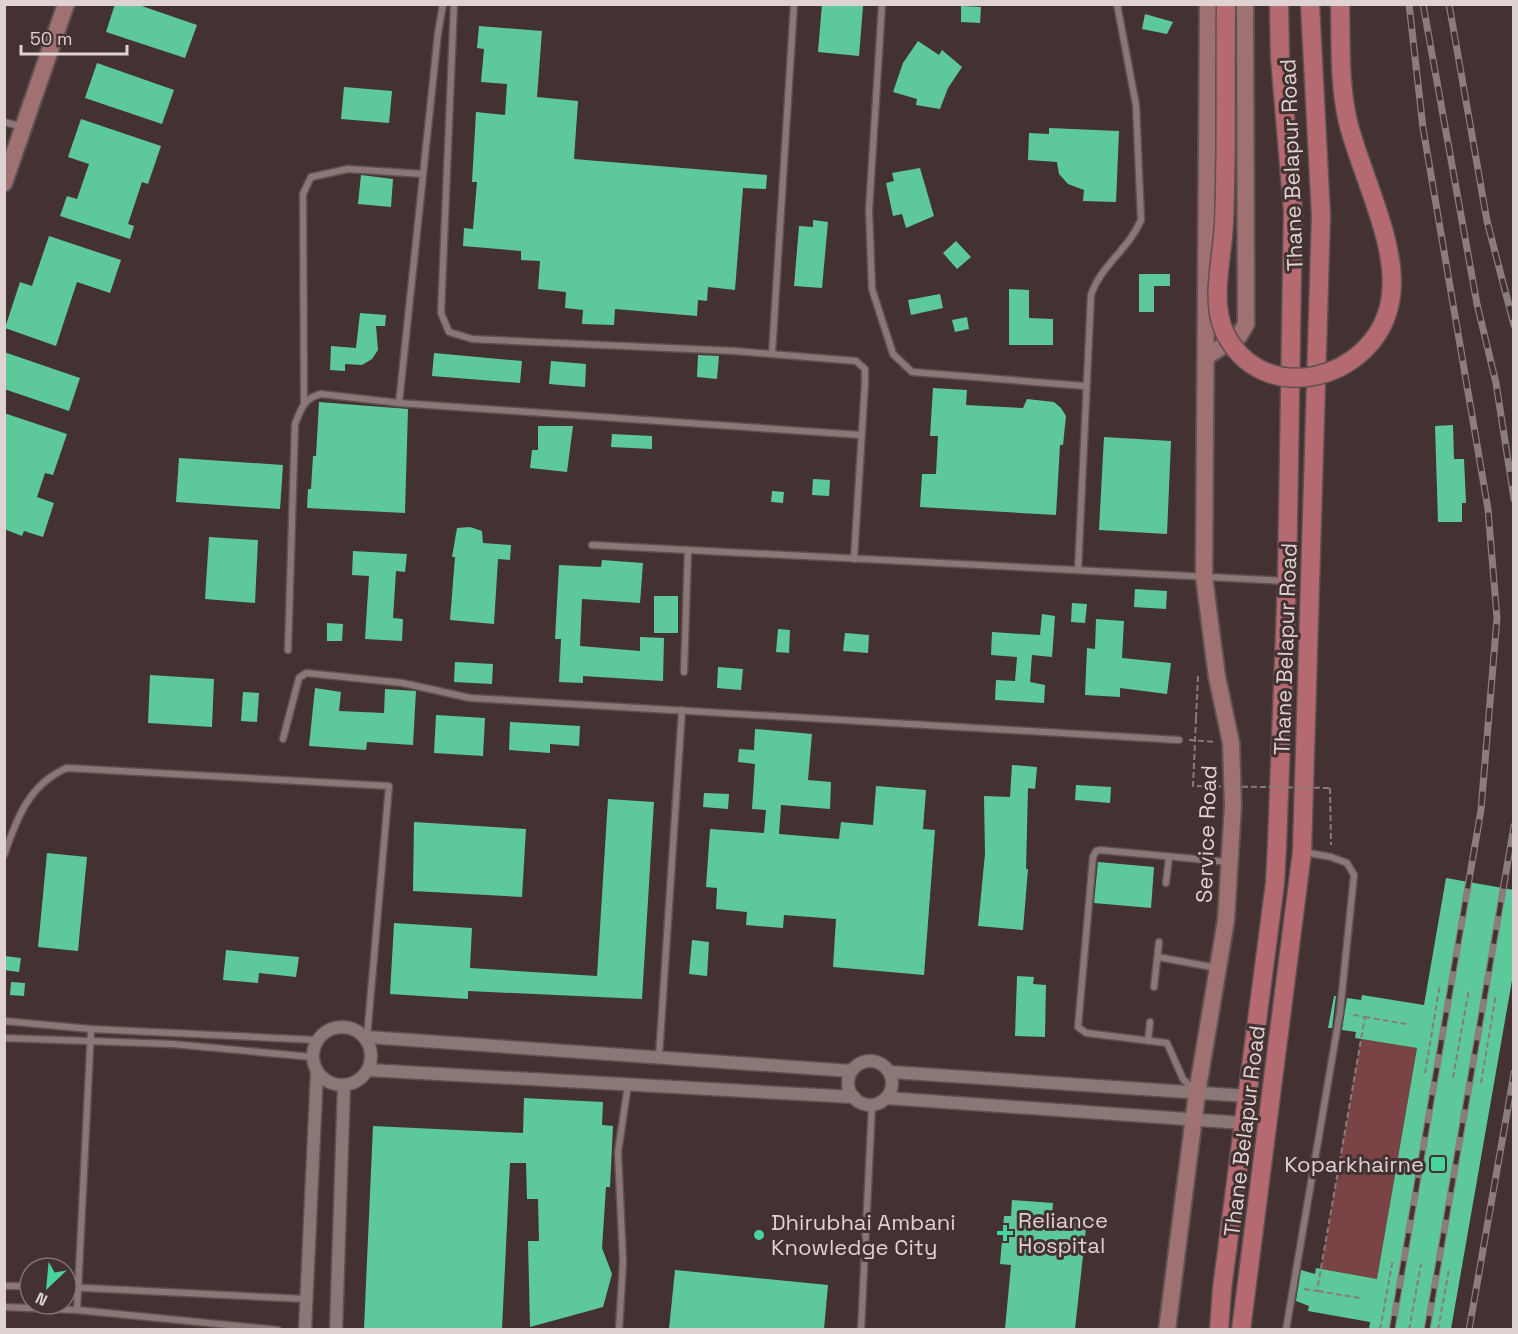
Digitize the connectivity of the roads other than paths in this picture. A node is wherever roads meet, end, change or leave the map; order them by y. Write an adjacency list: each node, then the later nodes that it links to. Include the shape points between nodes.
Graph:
1 (66, 4): 13 (street)
2 (443, 4): 14 (lane)
3 (454, 4): 16 (lane, via 441,302 449,332 472,339)
4 (794, 4): 16 (lane)
5 (882, 4): 18 (lane, via 869,210 872,289 893,354 912,372)
6 (1117, 4): 18 (lane, via 1136,105 1141,220 1094,288)
7 (1245, 4): 17 (street, via 1246,324 1239,336)
8 (1279, 4): 27 (main road, Thane Belapur Road, via 1293,212)
9 (1310, 4): 33 (main road, Thane Belapur Road, via 1321,216)
10 (1340, 4): 11 (main road, bridge, via 1341,63 1348,120 1387,239 1393,285 1385,322 1363,353 1330,372 1306,377 1276,375 1257,367 1224,331 1218,305 1225,202)
11 (1211, 5): 17 (street, Service Road)
12 (4, 122): 13 (lane)
13 (24, 127): 15 (street)
14 (423, 174): 19 (lane, via 348,169 311,177 303,194); 20 (lane)
15 (4, 183)
16 (772, 354): 21 (lane, via 856,361 865,369)
17 (1207, 356): 26 (street, Service Road)
18 (1085, 386): 25 (lane)
19 (304, 402): 20 (lane, via 321,394); 28 (lane, via 295,424)
20 (399, 402): 21 (lane)
21 (861, 435): 24 (lane)
22 (592, 545): 23 (lane)
23 (688, 550): 24 (lane); 29 (lane)
24 (854, 559): 25 (lane)
25 (1078, 570): 26 (lane)
26 (1204, 577): 27 (lane); 36 (street, Service Road, via 1231,743)
27 (1287, 581): 59 (main road, Thane Belapur Road, via 1275,883)
28 (288, 650)
29 (684, 672)
30 (682, 710): 31 (lane, via 470,698 403,683 306,672 299,678); 32 (lane); 50 (lane)
31 (283, 739)
32 (1179, 740)
33 (1302, 852): 67 (main road, Thane Belapur Road); 81 (lane, via 1347,863 1354,875 1340,1012)
34 (4, 855): 45 (lane, via 33,792 48,776 67,768 389,786)
35 (1169, 857): 36 (lane); 37 (lane); 48 (lane, via 1100,850 1093,857 1078,1027 1086,1033)
36 (1230, 862): 40 (street, Service Road)
37 (1166, 883)
38 (1159, 942): 39 (lane)
39 (1158, 957): 40 (lane); 41 (lane)
40 (1218, 968): 58 (street, Service Road)
41 (1154, 987)
42 (4, 1021): 44 (lane)
43 (1150, 1022): 48 (lane)
44 (91, 1029): 47 (lane); 49 (lane)
45 (367, 1036): 47 (street, via 341,1026 322,1033); 50 (street); 52 (street, via 371,1054)
46 (4, 1038): 49 (lane)
47 (316, 1040): 51 (street)
48 (1148, 1041): 58 (lane, via 1169,1045 1184,1079)
49 (90, 1042): 51 (lane, via 172,1044); 65 (lane)
50 (659, 1056): 54 (street)
51 (312, 1057): 53 (street)
52 (368, 1070): 56 (street); 57 (street)
53 (317, 1071): 57 (street, via 328,1082); 68 (street)
54 (851, 1071): 55 (street, via 871,1060); 60 (street, via 848,1085)
55 (891, 1072): 58 (street); 61 (street, via 892,1086)
56 (628, 1084): 60 (street); 74 (lane, via 618,1152 623,1263)
57 (344, 1085): 73 (street)
58 (1197, 1092): 59 (street); 63 (street, Service Road)
59 (1247, 1096): 64 (main road, Thane Belapur Road)
60 (854, 1097): 62 (street)
61 (886, 1098): 62 (street); 63 (street)
62 (873, 1105): 75 (lane)
63 (1194, 1120): 64 (street); 76 (street, Service Road)
64 (1243, 1123): 66 (main road, Thane Belapur Road)
65 (80, 1287): 68 (lane); 69 (lane)
66 (1222, 1288): 77 (main road); 78 (main road)
67 (1247, 1292): 79 (main road); 80 (main road)
68 (307, 1299): 72 (street)
69 (78, 1302)
70 (78, 1310): 71 (lane)
71 (278, 1329)
72 (305, 1329)
73 (336, 1329)
74 (619, 1329)
75 (861, 1329)
76 (1167, 1329)
77 (1211, 1329)
78 (1219, 1329)
79 (1241, 1329)
80 (1247, 1329)
81 (1286, 1329)

